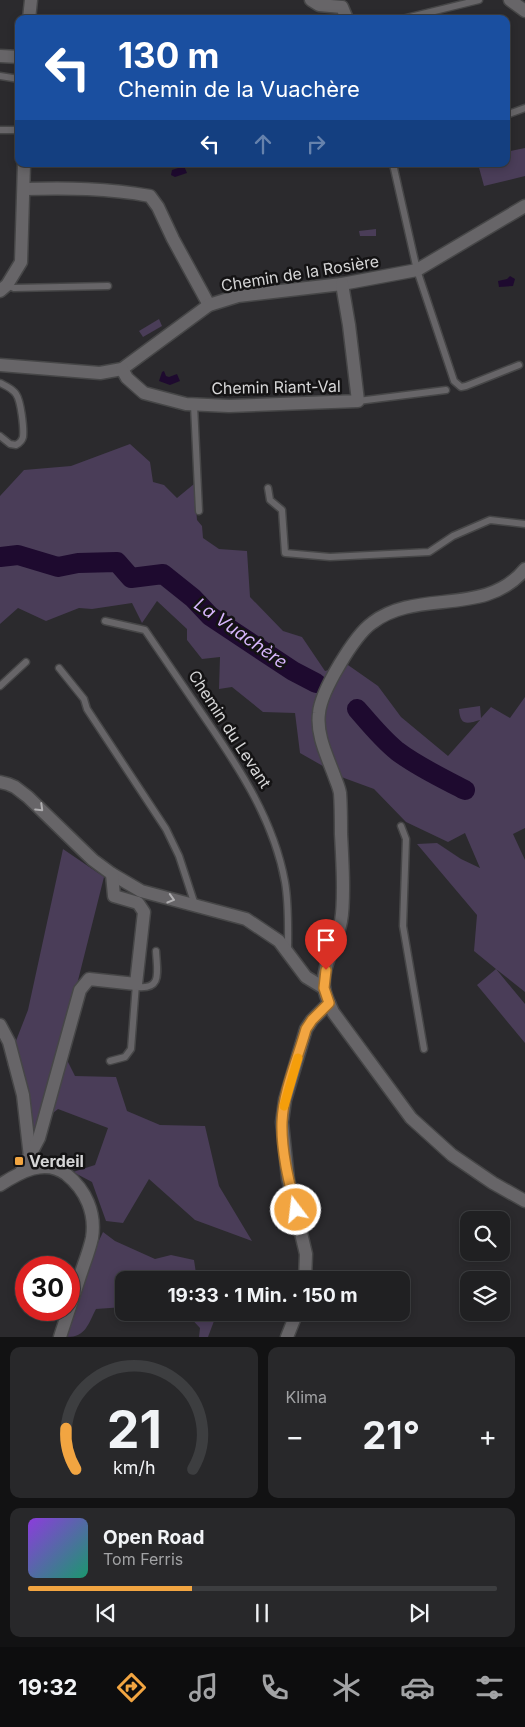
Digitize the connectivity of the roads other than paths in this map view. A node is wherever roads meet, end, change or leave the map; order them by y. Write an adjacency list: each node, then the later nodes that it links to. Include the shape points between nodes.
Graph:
1 (32, 0): 6 (street)
2 (311, 0): 7 (street, via 319,5 342,7)
3 (478, 0): 8 (lane)
4 (510, 0): 5 (street)
5 (525, 11)
6 (30, 15)
7 (345, 15)
8 (418, 15)
9 (0, 56): 10 (street)
10 (15, 57)
11 (0, 76): 12 (lane)
12 (15, 78)
13 (525, 108): 14 (lane)
14 (510, 114)
15 (0, 130): 16 (lane)
16 (15, 130)
17 (24, 167): 19 (street)
18 (394, 167): 21 (lane)
19 (24, 189): 24 (street, via 21,262); 25 (street, via 115,190 150,196)
20 (525, 206): 21 (street, Chemin de la Rosière)
21 (417, 270): 22 (street, Chemin de la Rosière); 27 (lane, via 457,385 466,386)
22 (342, 284): 25 (street, Chemin de la Rosière, via 238,296); 31 (street, Chemin Riant-Val)
23 (108, 286): 24 (lane)
24 (4, 288)
25 (209, 305): 28 (street, Chemin de la Rosière)
26 (0, 365): 28 (street, Chemin de la Rosière, via 100,373)
27 (519, 365)
28 (122, 369): 32 (street, Chemin Riant-Val, via 144,393)
29 (0, 383): 33 (lane, via 11,388 17,396 23,436 16,445)
30 (446, 390): 31 (lane, Chemin Riant-Val)
31 (358, 401): 32 (street, Chemin Riant-Val, via 230,406)
32 (194, 404): 35 (lane, Chemin Riant-Val)
33 (0, 436)
34 (268, 488): 36 (lane, via 270,500 282,510 285,553 330,558 429,552 453,536 490,520)
35 (199, 511)
36 (525, 524)
37 (525, 569): 49 (street, via 496,592 473,599 406,607 382,616 359,635 322,698 318,713 319,730 340,791 343,886 341,922 326,970)
38 (104, 621): 47 (lane, Chemin du Levant, via 145,630 239,768 265,819 278,854 285,882)
39 (26, 662): 41 (lane)
40 (59, 668): 45 (lane, via 84,699 87,710 166,829 179,856)
41 (0, 686)
42 (0, 782): 44 (street, one-way to 44, via 15,787 28,797 93,860)
43 (401, 826): 52 (lane, via 406,839 403,926)
44 (112, 874): 45 (street, one-way to 45, via 141,891); 48 (street, via 114,896 138,903 144,912)
45 (195, 906): 47 (street, via 246,919 279,940)
46 (156, 951): 48 (lane, via 155,984 147,988)
47 (288, 952): 49 (street, via 306,977)
48 (136, 986): 53 (lane, via 131,1049 125,1057); 54 (street, via 89,979 80,990 39,1138)
49 (324, 988): 50 (street)
50 (329, 1003): 58 (street, via 411,1118 452,1154); 59 (street, via 306,1029 285,1100 282,1122 288,1179 306,1254)
51 (0, 1025): 54 (street, via 9,1042 22,1095)
52 (424, 1049)
53 (110, 1061)
54 (29, 1156): 55 (street); 56 (street)
55 (36, 1168): 56 (street); 61 (street, via 47,1166 75,1181 91,1210 92,1238)
56 (21, 1172): 57 (street)
57 (0, 1185)
58 (525, 1201)
59 (305, 1271)
60 (293, 1321): 62 (street)
61 (60, 1337)
62 (287, 1337)

